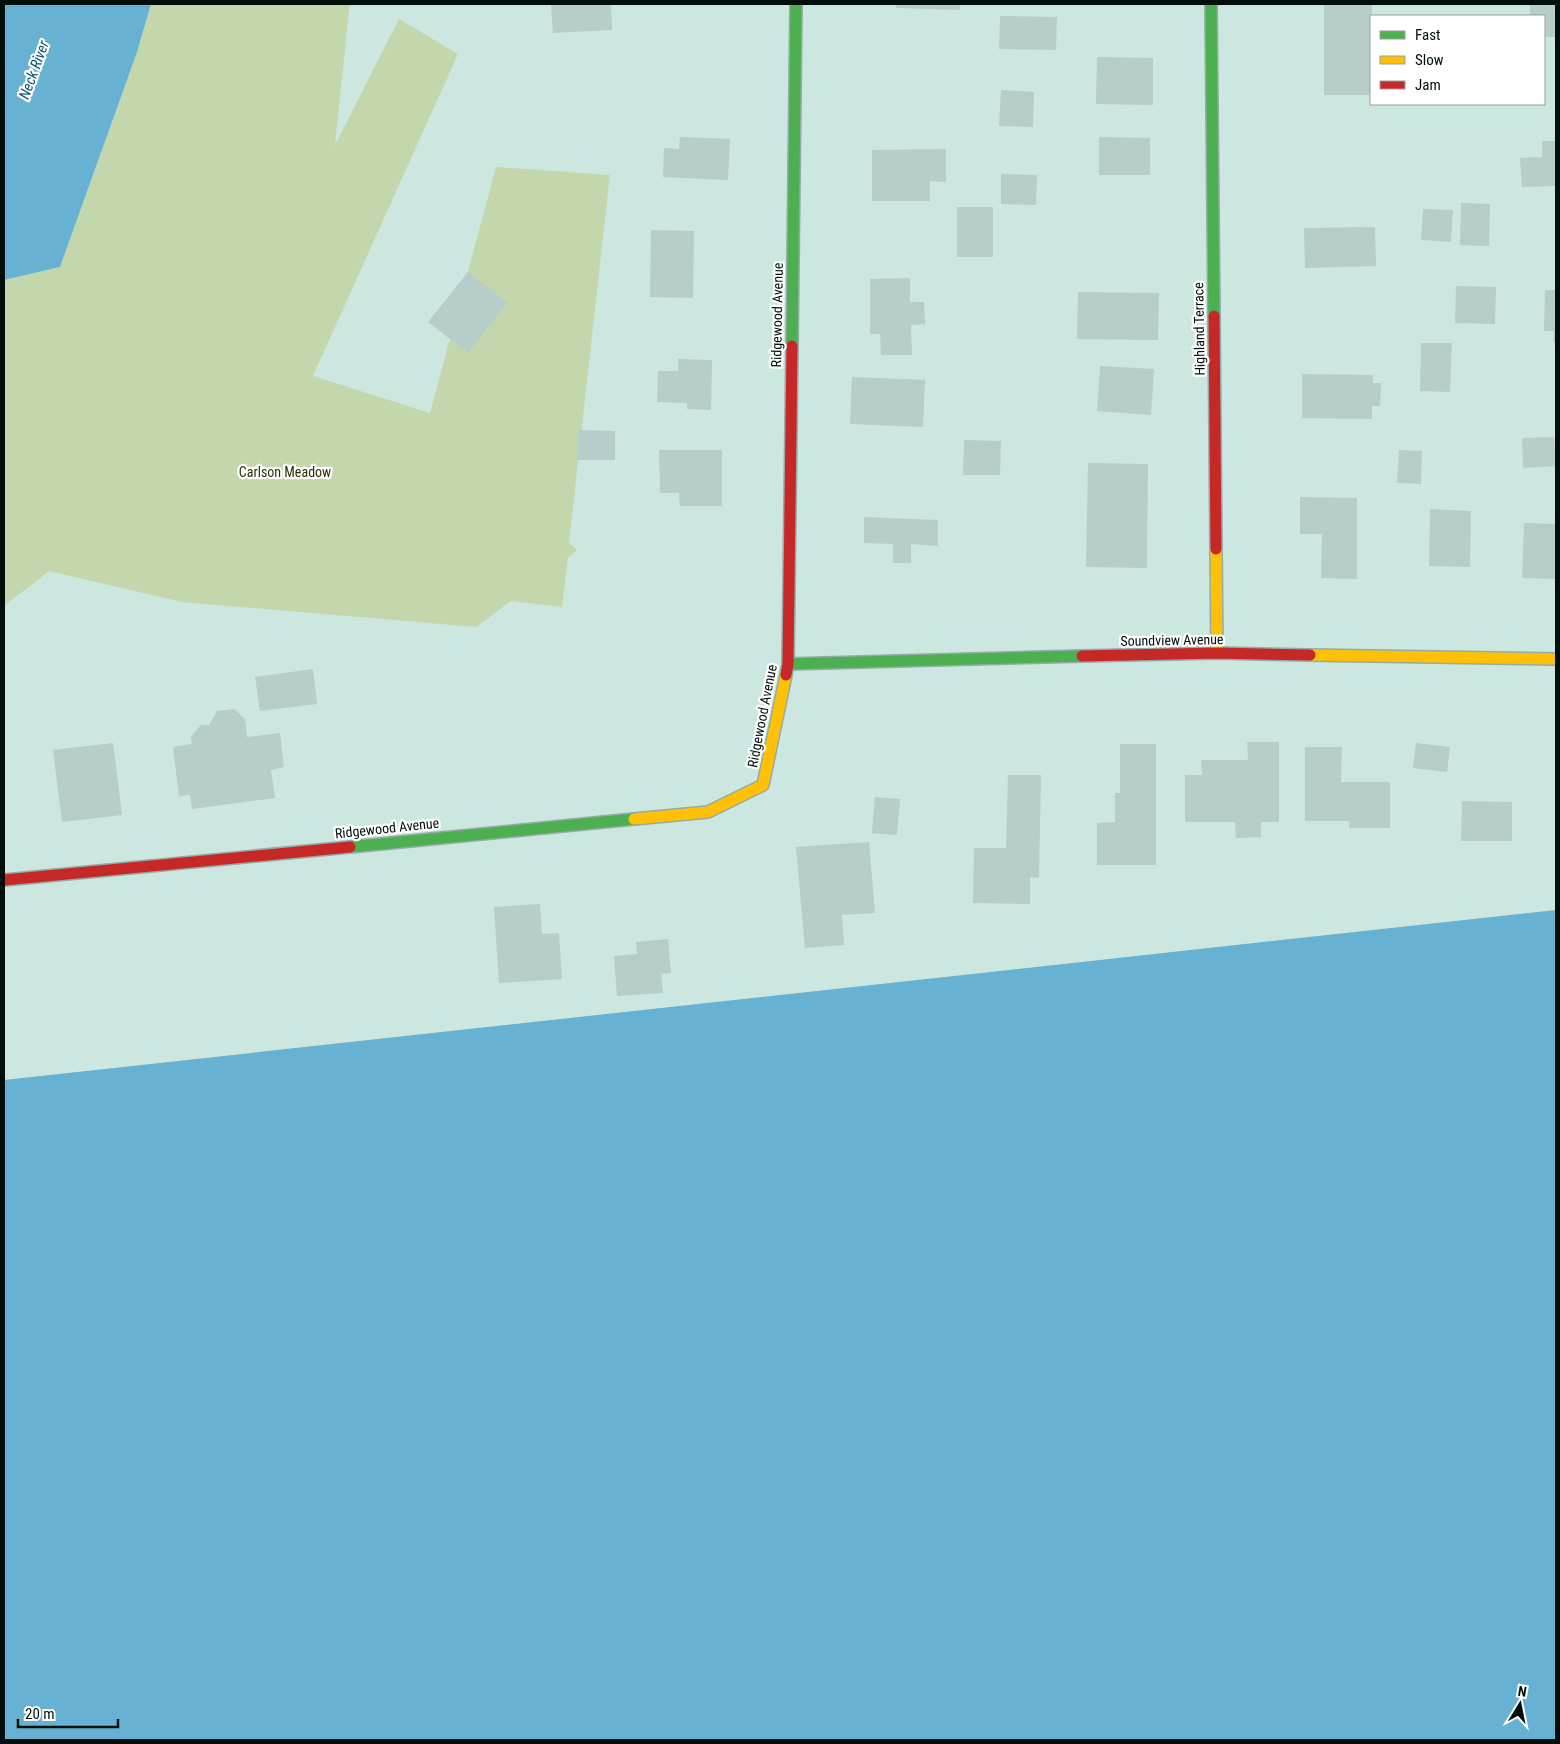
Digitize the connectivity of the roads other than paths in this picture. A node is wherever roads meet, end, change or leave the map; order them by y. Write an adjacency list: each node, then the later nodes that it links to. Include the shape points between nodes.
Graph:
1 (796, 4): 5 (street, Ridgewood Avenue)
2 (1210, 4): 3 (street, Highland Terrace)
3 (1217, 653): 4 (street, Soundview Avenue); 5 (street, Soundview Avenue)
4 (1556, 659)
5 (788, 664): 6 (street, Ridgewood Avenue, via 763,785 708,812)
6 (4, 880)

